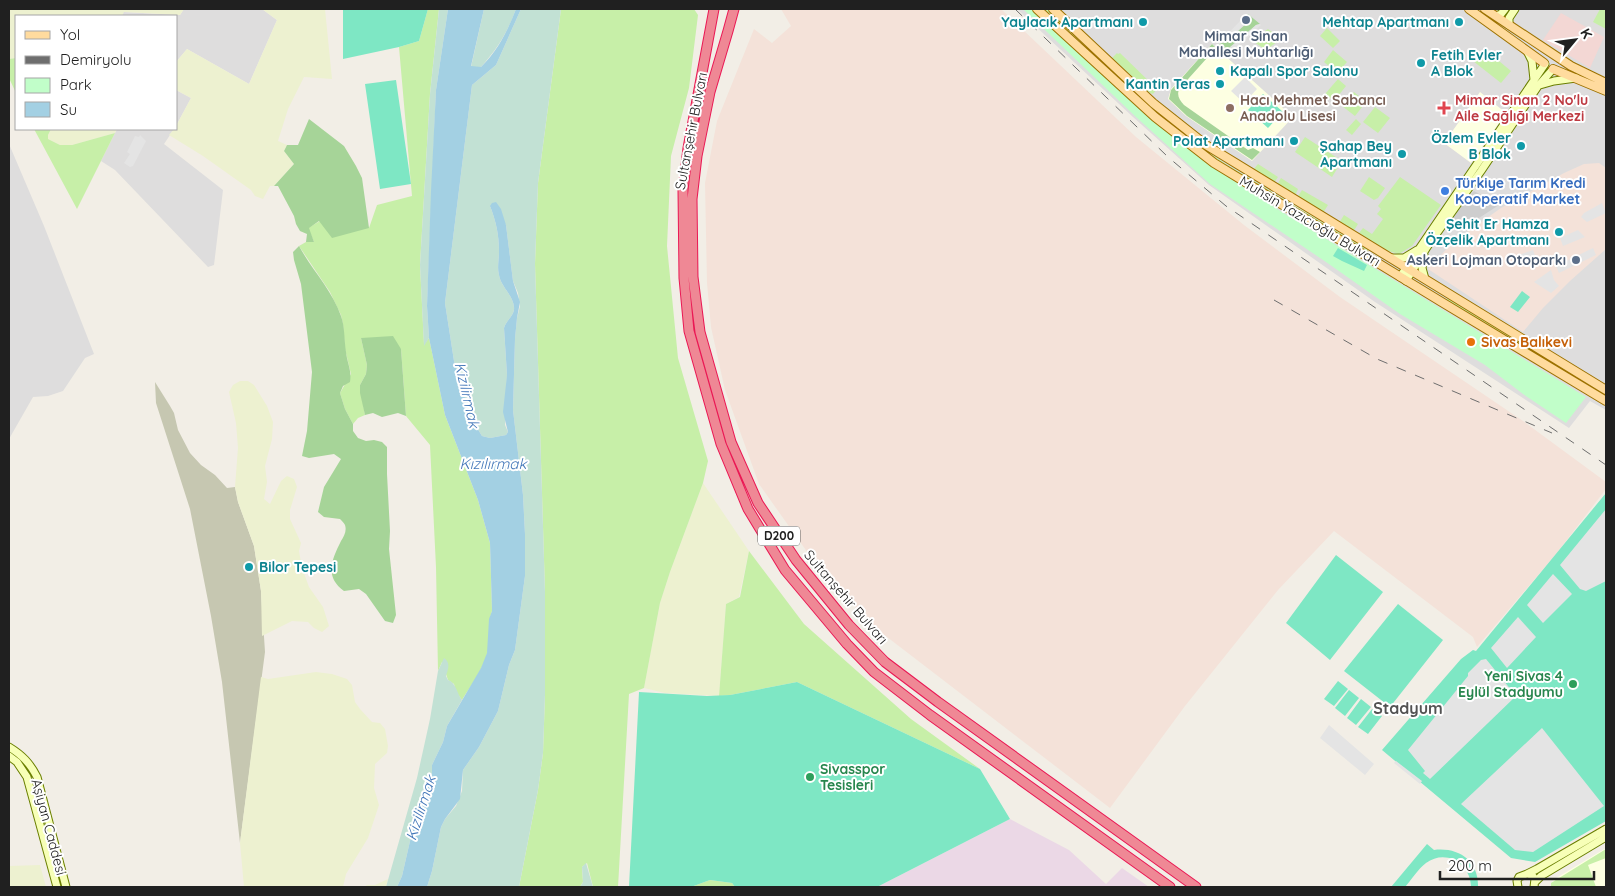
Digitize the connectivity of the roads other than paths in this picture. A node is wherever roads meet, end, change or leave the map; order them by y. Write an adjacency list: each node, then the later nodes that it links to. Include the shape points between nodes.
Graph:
1 (709, 9): 11 (street)
2 (714, 9): 11 (highway, Sultanşehir Bulvarı / D200)
3 (734, 9): 38 (highway, Sultanşehir Bulvarı / D200, via 710,92 697,156 692,199 693,277 700,332 731,442 758,503 796,560 885,662)
4 (1037, 9): 24 (main road, Muhsin Yazıcıoğlu Bulvarı, via 1155,117 1214,163)
5 (1053, 9): 22 (main road, Muhsin Yazıcıoğlu Bulvarı, via 1153,104 1206,146)
6 (1470, 9): 13 (main road)
7 (1485, 9): 10 (main road)
8 (1506, 9): 10 (street)
9 (1515, 9): 12 (street)
10 (1496, 16): 12 (main road)
11 (712, 18): 37 (highway, Sultanşehir Bulvarı / D200, via 683,190 684,278 689,331 702,378 721,444 748,509 785,570 874,672)
12 (1509, 25): 14 (main road)
13 (1527, 51): 15 (main road); 19 (street)
14 (1556, 56): 15 (main road, via 1546,56); 16 (main road, via 1559,65); 18 (main road)
15 (1544, 64): 16 (main road); 19 (street)
16 (1553, 69): 17 (main road); 19 (street)
17 (1576, 78): 19 (street); 20 (main road)
18 (1606, 82)
19 (1536, 83): 21 (street)
20 (1606, 91)
21 (1422, 250): 22 (street, via 1404,258); 23 (street); 25 (street)
22 (1392, 258): 23 (main road, Muhsin Yazıcıoğlu Bulvarı)
23 (1409, 270): 24 (street); 25 (main road, Muhsin Yazıcıoğlu Bulvarı)
24 (1403, 279): 27 (main road, Muhsin Yazıcıoğlu Bulvarı)
25 (1425, 279): 26 (main road, Muhsin Yazıcıoğlu Bulvarı)
26 (1606, 390)
27 (1606, 401)
28 (9, 747): 36 (street, Aşiyan Caddesi, via 24,758 37,777)
29 (9, 756): 35 (street, Aşiyan Caddesi, via 28,777)
30 (1606, 829): 32 (street)
31 (1606, 837): 33 (street, via 1540,876)
32 (1527, 874): 33 (street, via 1532,875); 34 (street, via 1520,876)
33 (1535, 885)
34 (1517, 886)
35 (57, 887)
36 (66, 887)
37 (1170, 887)
38 (1196, 887)

